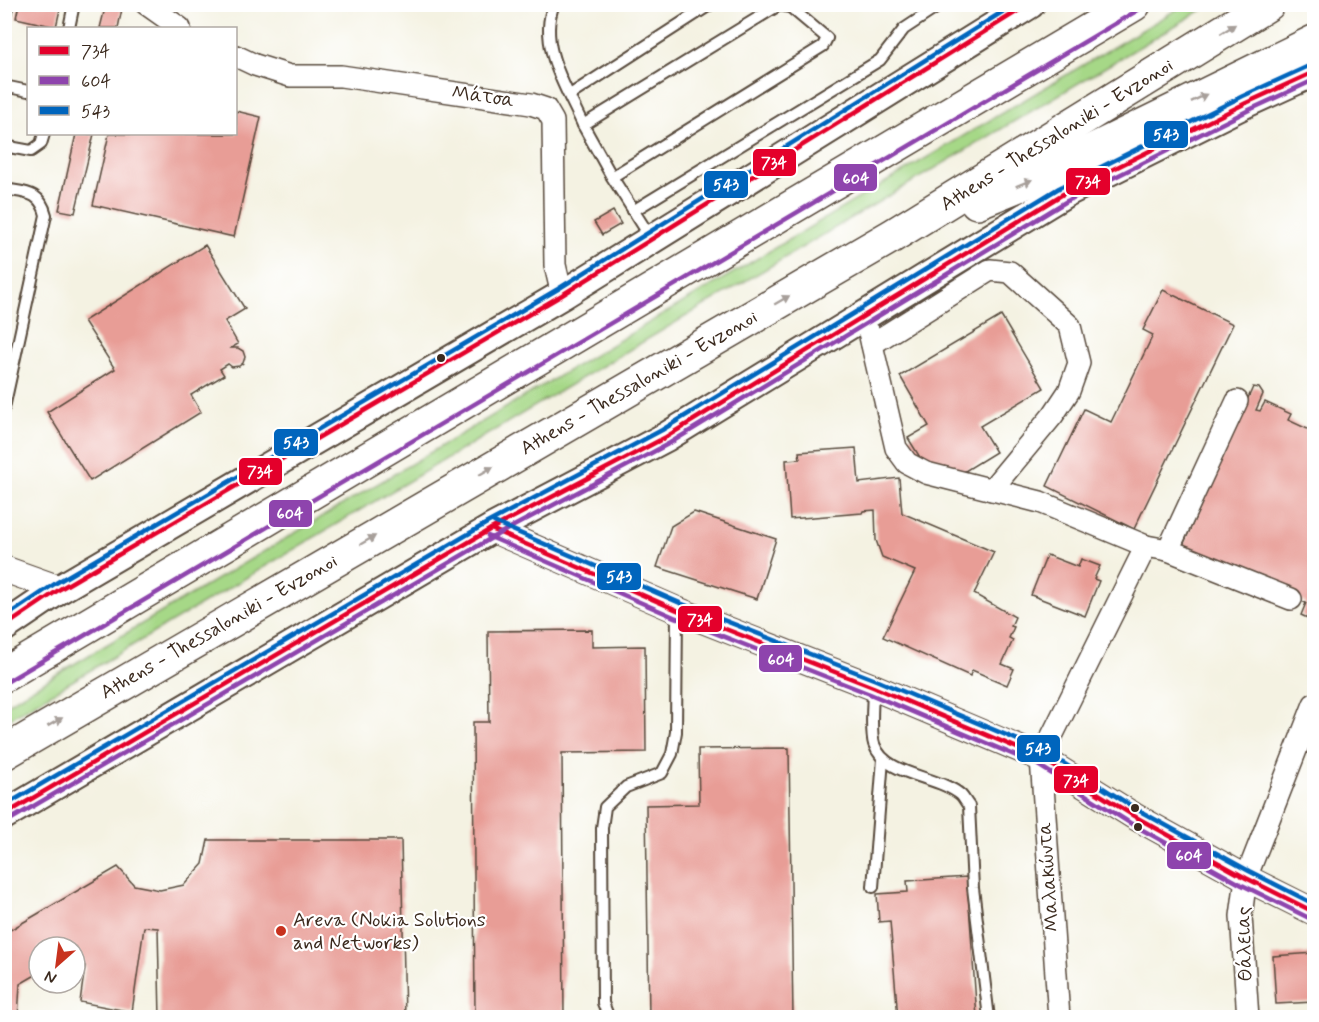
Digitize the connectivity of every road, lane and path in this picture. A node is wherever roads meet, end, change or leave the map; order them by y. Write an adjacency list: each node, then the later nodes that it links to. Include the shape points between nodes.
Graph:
1 (8, 4): 10 (lane)
2 (74, 4): 11 (lane)
3 (146, 4): 12 (street)
4 (554, 4): 18 (lane, via 550,15 550,52)
5 (711, 4): 18 (lane)
6 (942, 4): 24 (lane, via 904,29 880,60)
7 (1030, 4): 26 (main road)
8 (1134, 4): 41 (highway)
9 (1268, 4): 25 (highway, Athens - Thessaloniki - Evzonoi, one-way to 9)
10 (4, 18)
11 (69, 27)
12 (179, 27)
13 (1314, 42): 25 (highway, one-way to 13, via 1036,178)
14 (237, 56): 27 (street, Μάτσα, via 290,76 341,76 546,109 553,121 555,265)
15 (1314, 72): 28 (main road, via 1063,194)
16 (4, 86): 17 (lane)
17 (27, 91)
18 (570, 95): 19 (lane)
19 (583, 125): 22 (lane); 22 (lane, via 779,5 790,7 827,38 823,46)
20 (44, 135): 21 (lane, via 41,144 31,151)
21 (4, 146)
22 (612, 177): 24 (lane)
23 (4, 189): 31 (lane, via 33,194 43,202 46,215)
24 (633, 211): 26 (lane)
25 (892, 236): 44 (highway, Athens - Thessaloniki - Evzonoi, one-way to 25)
26 (651, 239): 27 (main road)
27 (562, 295): 37 (main road)
28 (865, 315): 29 (street); 33 (main road, via 666,436)
29 (872, 344): 32 (street, via 896,448 907,463 926,473); 32 (street, via 990,270 1010,272 1070,326 1079,363 1069,391)
30 (1237, 401): 35 (street)
31 (4, 408)
32 (991, 490): 34 (street, via 1040,502)
33 (491, 529): 39 (street); 47 (main road)
34 (1146, 546): 35 (street); 45 (street)
35 (1168, 550): 38 (street)
36 (4, 569): 37 (street)
37 (60, 589): 40 (main road)
38 (1291, 599)
39 (677, 609): 42 (street); 51 (lane, via 676,732 672,754 662,773 626,787 604,807 603,1003)
40 (4, 627)
41 (4, 675)
42 (873, 687): 45 (street); 46 (lane, via 874,743)
43 (1314, 704): 48 (street, Θάλειας)
44 (4, 753)
45 (1041, 758): 48 (street, via 1134,816); 53 (street, Μαλακώντα)
46 (883, 759): 49 (lane); 52 (lane, via 953,790 969,806 973,888)
47 (4, 815)
48 (1246, 878): 50 (street); 54 (street, Θάλειας, via 1241,916)
49 (873, 887)
50 (1314, 912)
51 (609, 1017)
52 (989, 1017)
53 (1059, 1017)
54 (1248, 1017)

